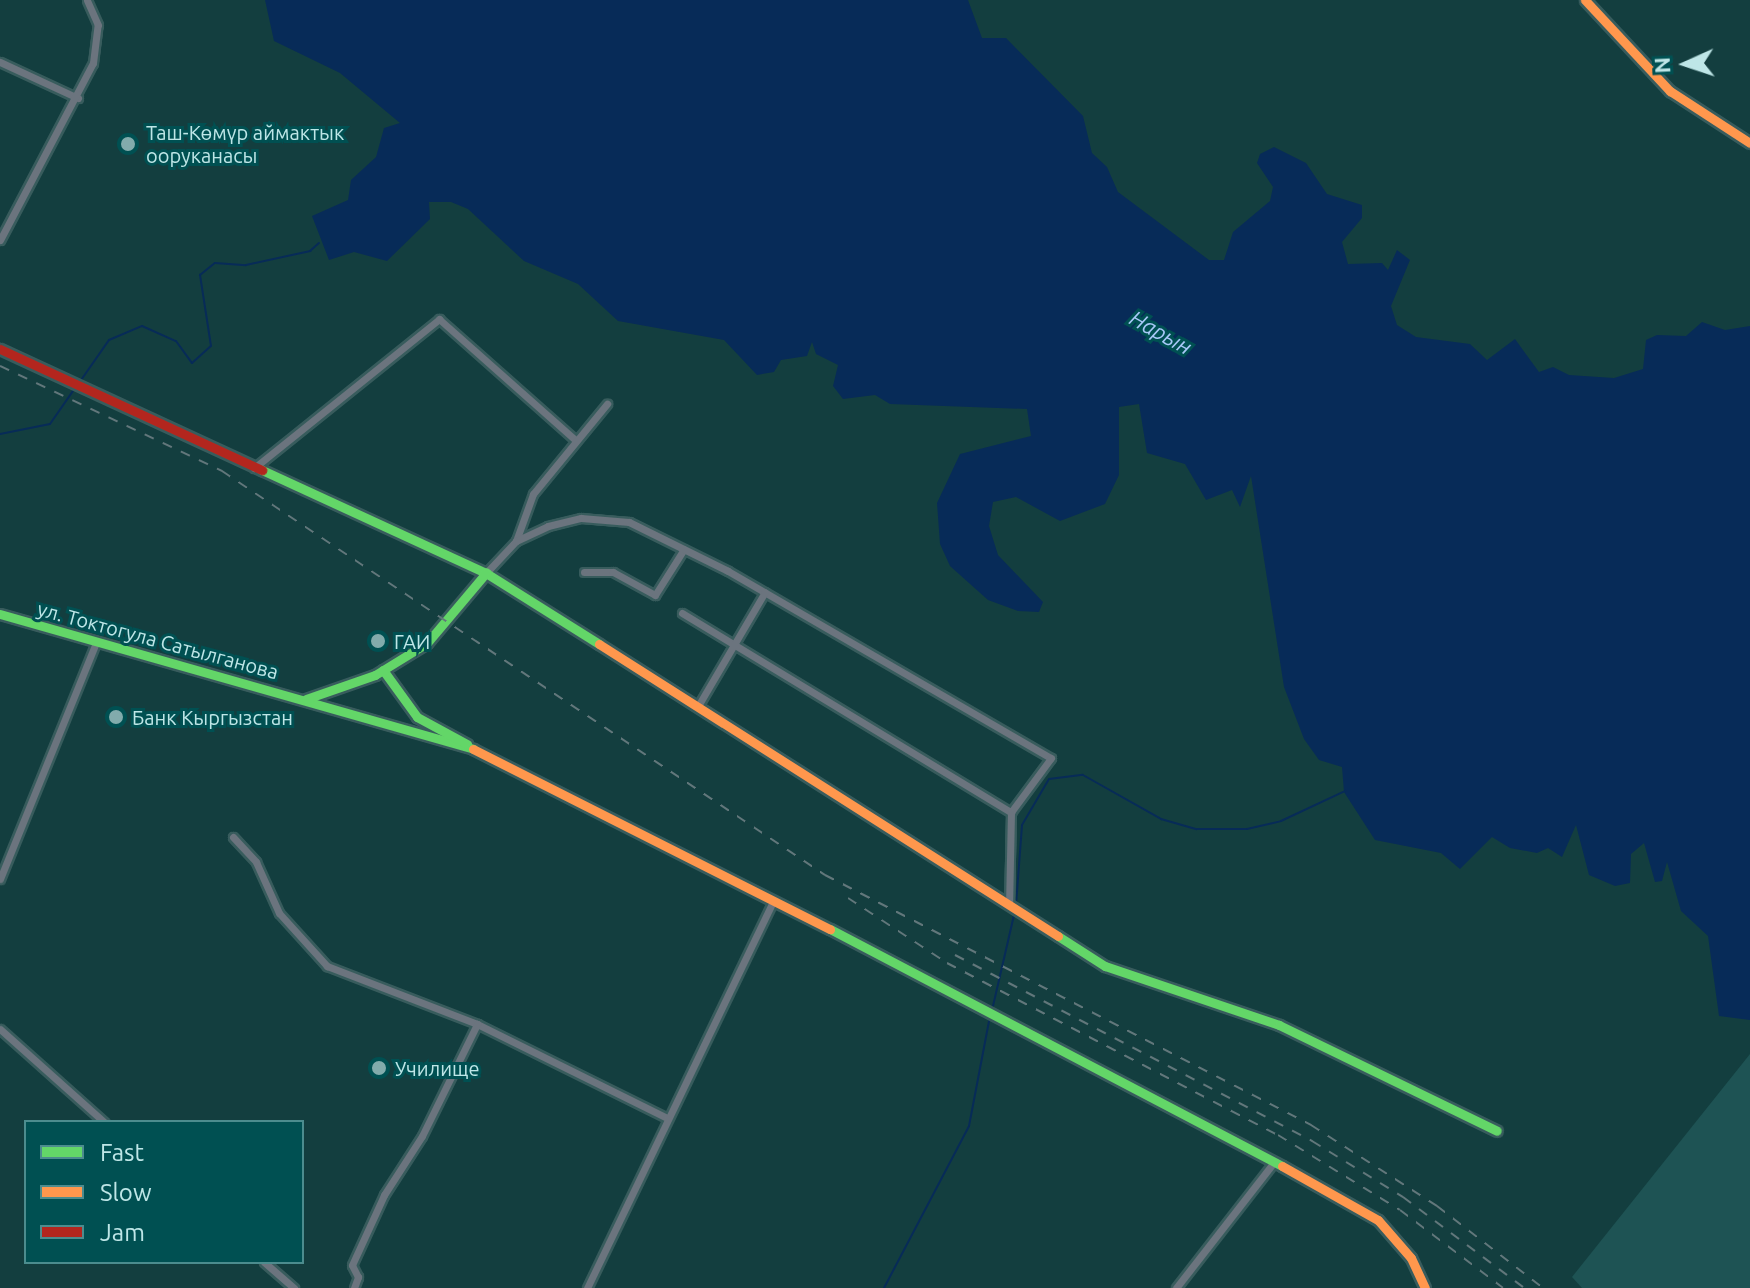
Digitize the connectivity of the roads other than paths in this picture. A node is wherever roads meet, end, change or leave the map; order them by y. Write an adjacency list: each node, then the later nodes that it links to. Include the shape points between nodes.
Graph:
1 (87, 0): 4 (street, via 98,25 93,63)
2 (1585, 0): 5 (main road, via 1670,91)
3 (0, 62): 4 (street)
4 (78, 98): 6 (street)
5 (1750, 143)
6 (0, 240)
7 (0, 349): 10 (main road)
8 (607, 404): 9 (street)
9 (574, 439): 10 (street, via 439,319); 11 (street, via 533,494)
10 (252, 469): 14 (main road)
11 (516, 541): 12 (street, via 581,518 629,522); 14 (street)
12 (684, 549): 13 (street, via 655,595 613,572); 15 (street)
13 (584, 572)
14 (486, 573): 20 (main road, via 427,643); 22 (main road)
15 (765, 592): 19 (street); 24 (street, via 1051,758)
16 (682, 613): 19 (street)
17 (0, 614): 18 (main road, ул. Токтогула Сатылганова)
18 (96, 643): 21 (main road, ул. Токтогула Сатылганова); 26 (street)
19 (737, 644): 22 (street); 24 (street)
20 (383, 670): 21 (main road); 23 (main road, via 417,717)
21 (306, 699): 23 (main road, ул. Токтогула Сатылганова)
22 (698, 706): 28 (main road)
23 (480, 751): 27 (main road)
24 (1011, 812): 28 (street)
25 (233, 837): 29 (street, via 256,862 279,913 327,966)
26 (0, 879)
27 (772, 903): 31 (street); 34 (main road, via 1117,1075)
28 (1009, 904): 33 (main road, via 1105,966 1279,1025)
29 (477, 1024): 31 (street); 37 (street, via 422,1136 384,1195 352,1265 358,1277)
30 (0, 1029): 32 (street)
31 (665, 1117): 38 (street)
32 (102, 1120)
33 (1497, 1131)
34 (1274, 1162): 39 (street); 40 (main road, via 1378,1220 1411,1258)
35 (266, 1264): 36 (street)
36 (294, 1288)
37 (354, 1288)
38 (587, 1288)
39 (1176, 1288)
40 (1425, 1288)

